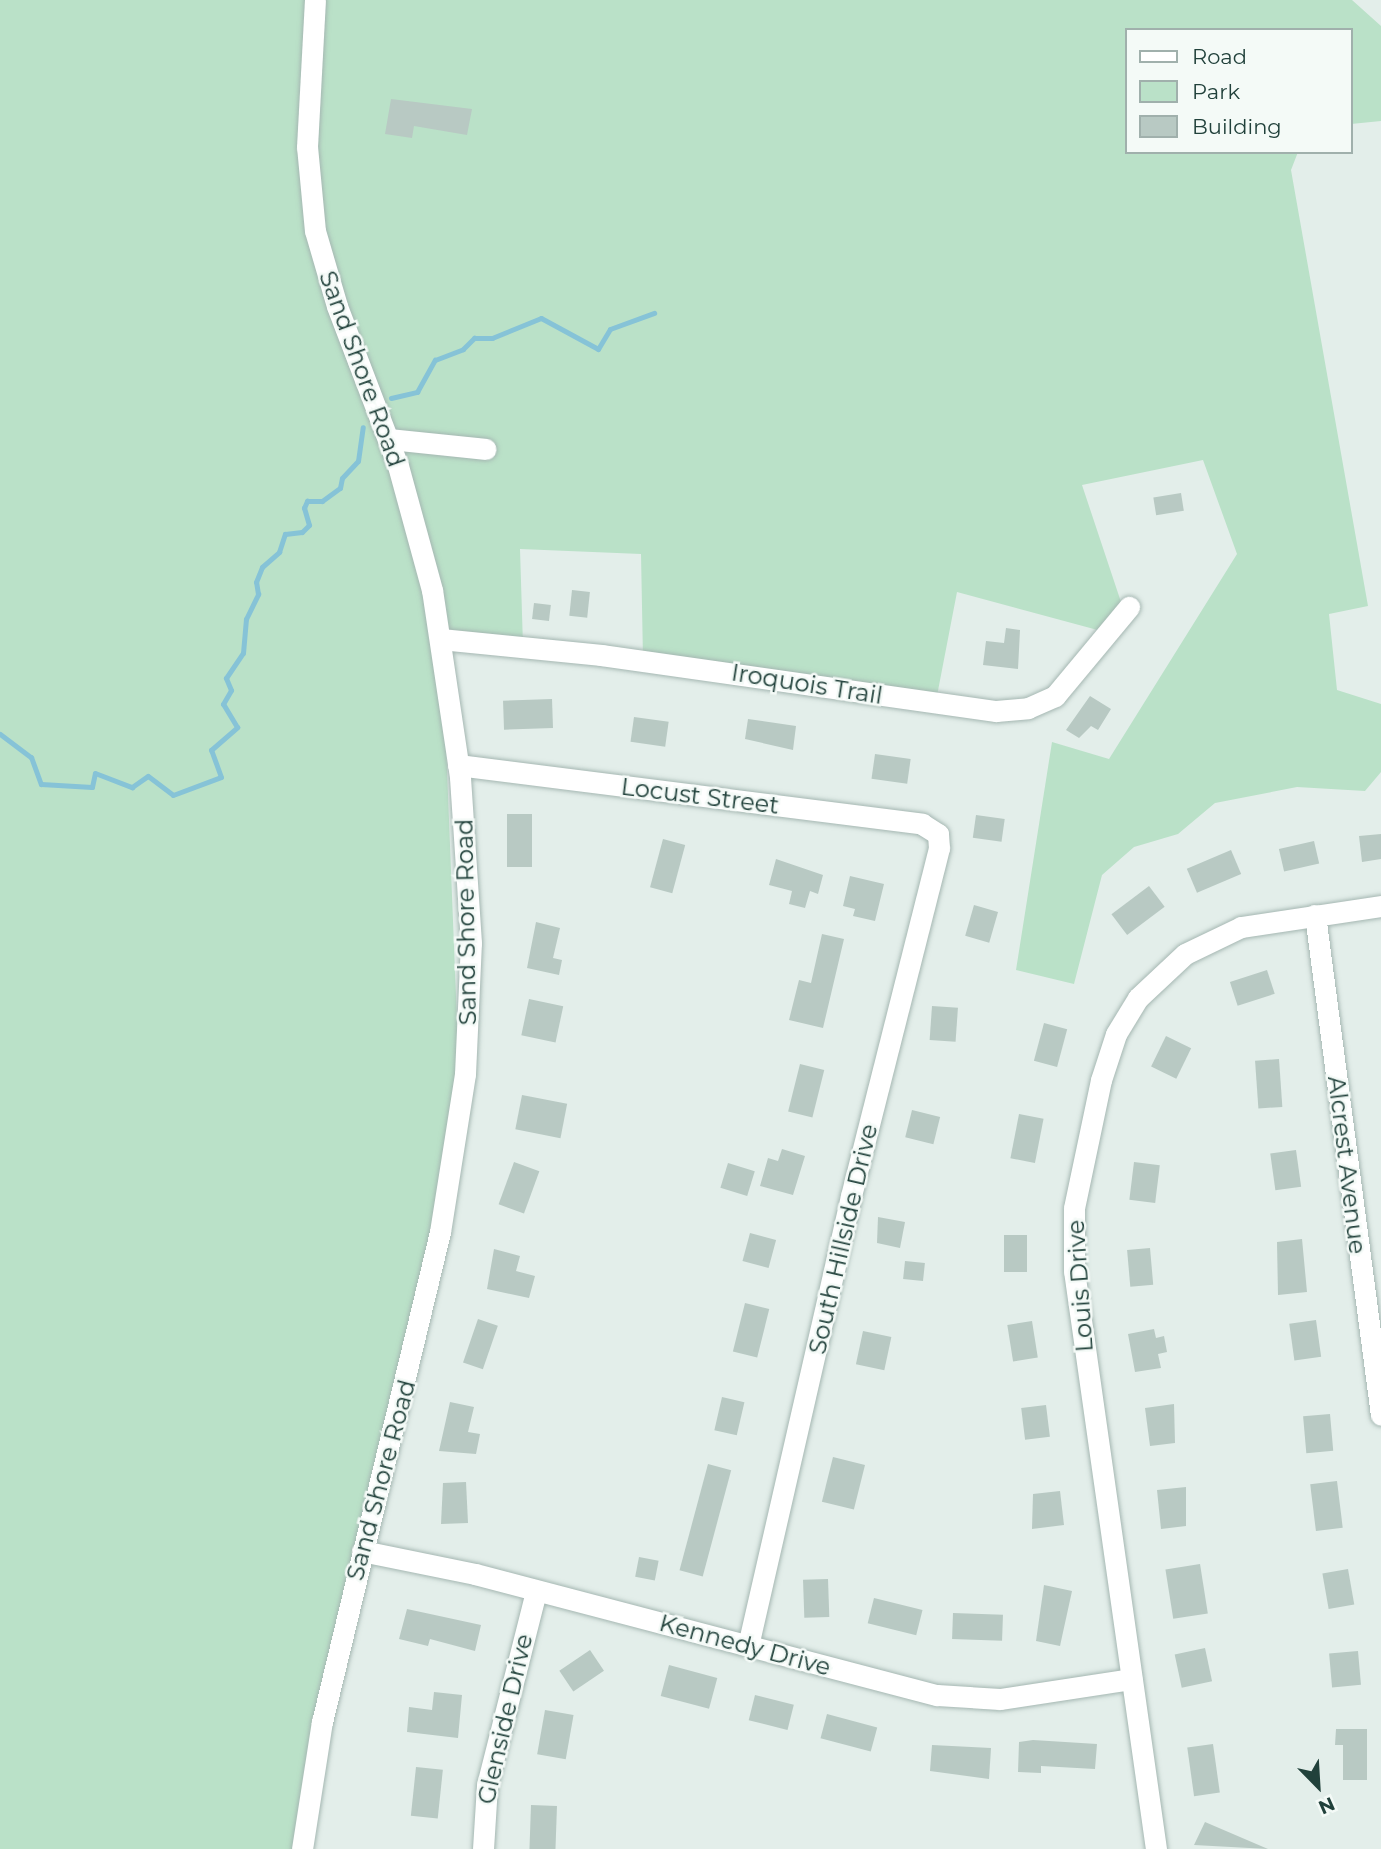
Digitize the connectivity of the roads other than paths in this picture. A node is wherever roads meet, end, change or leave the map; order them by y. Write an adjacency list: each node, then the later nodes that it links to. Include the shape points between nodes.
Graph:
1 (315, 0): 2 (street, Sand Shore Road, via 307,147 311,201 327,274)
2 (388, 438): 3 (street); 5 (street, Sand Shore Road, via 420,541)
3 (485, 449)
4 (1129, 607): 5 (street, Iroquois Trail, via 1055,695 1028,708 996,711 627,659)
5 (441, 639): 6 (street, Sand Shore Road)
6 (458, 765): 7 (street, Locust Street, via 922,824); 11 (street, Sand Shore Road, via 471,943 460,1113 416,1346)
7 (938, 834): 13 (street, South Hillside Drive, via 939,848 851,1196)
8 (1381, 906): 9 (street, Louis Drive)
9 (1315, 915): 10 (street, Alcrest Avenue); 14 (street, Louis Drive, via 1222,934 1167,967 1126,1016 1101,1080 1074,1208 1074,1271)
10 (1381, 1415)
11 (362, 1551): 12 (street, Kennedy Drive); 15 (street, Sand Shore Road, via 322,1722)
12 (536, 1591): 13 (street, Kennedy Drive); 16 (street, Glenside Drive, via 487,1785)
13 (748, 1645): 14 (street, Kennedy Drive, via 881,1682 969,1699 1025,1697)
14 (1131, 1679): 17 (street, Louis Drive)
15 (302, 1849)
16 (483, 1849)
17 (1156, 1849)

